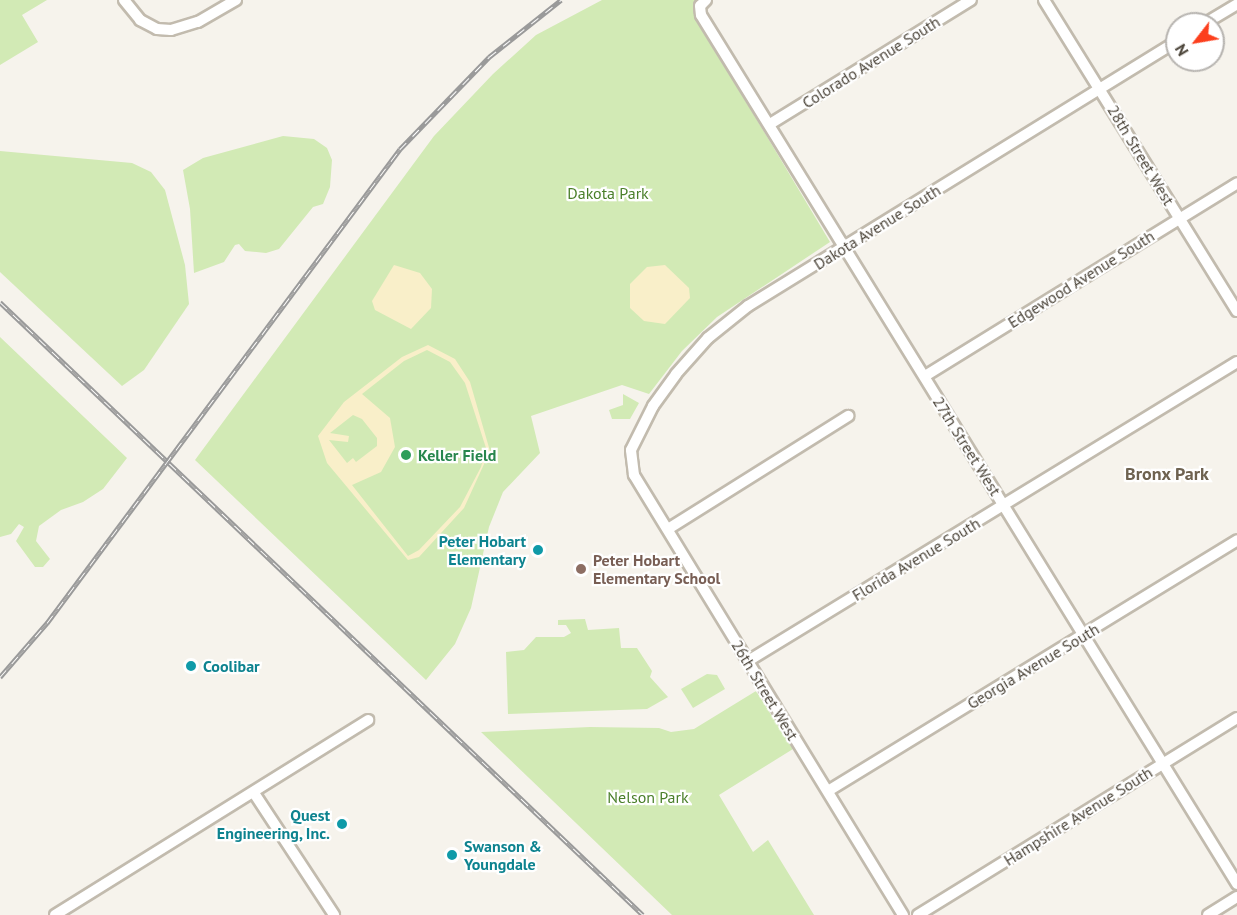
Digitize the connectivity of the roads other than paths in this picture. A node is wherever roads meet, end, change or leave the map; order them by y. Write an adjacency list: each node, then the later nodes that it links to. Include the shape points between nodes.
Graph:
1 (236, 0): 4 (street, via 198,22 171,30 146,24)
2 (971, 0): 10 (street, Colorado Avenue South)
3 (1044, 0): 9 (street, 28th Street West)
4 (126, 2)
5 (703, 3): 10 (street, 27th Street West, via 702,15)
6 (1237, 4): 7 (street)
7 (1224, 12)
8 (1165, 48): 9 (street, Dakota Avenue South)
9 (1100, 88): 12 (street, 28th Street West); 13 (street, Dakota Avenue South)
10 (770, 124): 13 (street, 27th Street West)
11 (1237, 183): 12 (street, Edgewood Avenue South)
12 (1180, 218): 14 (street, 28th Street West); 16 (street, Edgewood Avenue South)
13 (845, 247): 16 (street, 27th Street West); 18 (street, Dakota Avenue South, via 748,306 708,338 660,395 631,450)
14 (1237, 311)
15 (1237, 362): 19 (street, Florida Avenue South)
16 (925, 376): 19 (street, 27th Street West)
17 (848, 416): 20 (street)
18 (630, 464): 20 (street, 26th Street West)
19 (1004, 506): 22 (street, 27th Street West); 23 (street, Florida Avenue South)
20 (668, 529): 23 (street, 26th Street West)
21 (1237, 540): 22 (street, Georgia Avenue South)
22 (1085, 634): 26 (street, 27th Street West); 27 (street, Georgia Avenue South)
23 (748, 661): 27 (street, 26th Street West)
24 (1237, 717): 26 (street, Hampshire Avenue South)
25 (368, 720): 28 (street)
26 (1163, 763): 29 (street, 27th Street West); 34 (street, Hampshire Avenue South)
27 (828, 791): 33 (street, 26th Street West)
28 (254, 793): 31 (street); 32 (street)
29 (1237, 884)
30 (1237, 897): 35 (street)
31 (55, 915)
32 (334, 915)
33 (903, 915)
34 (918, 915)
35 (1208, 915)

